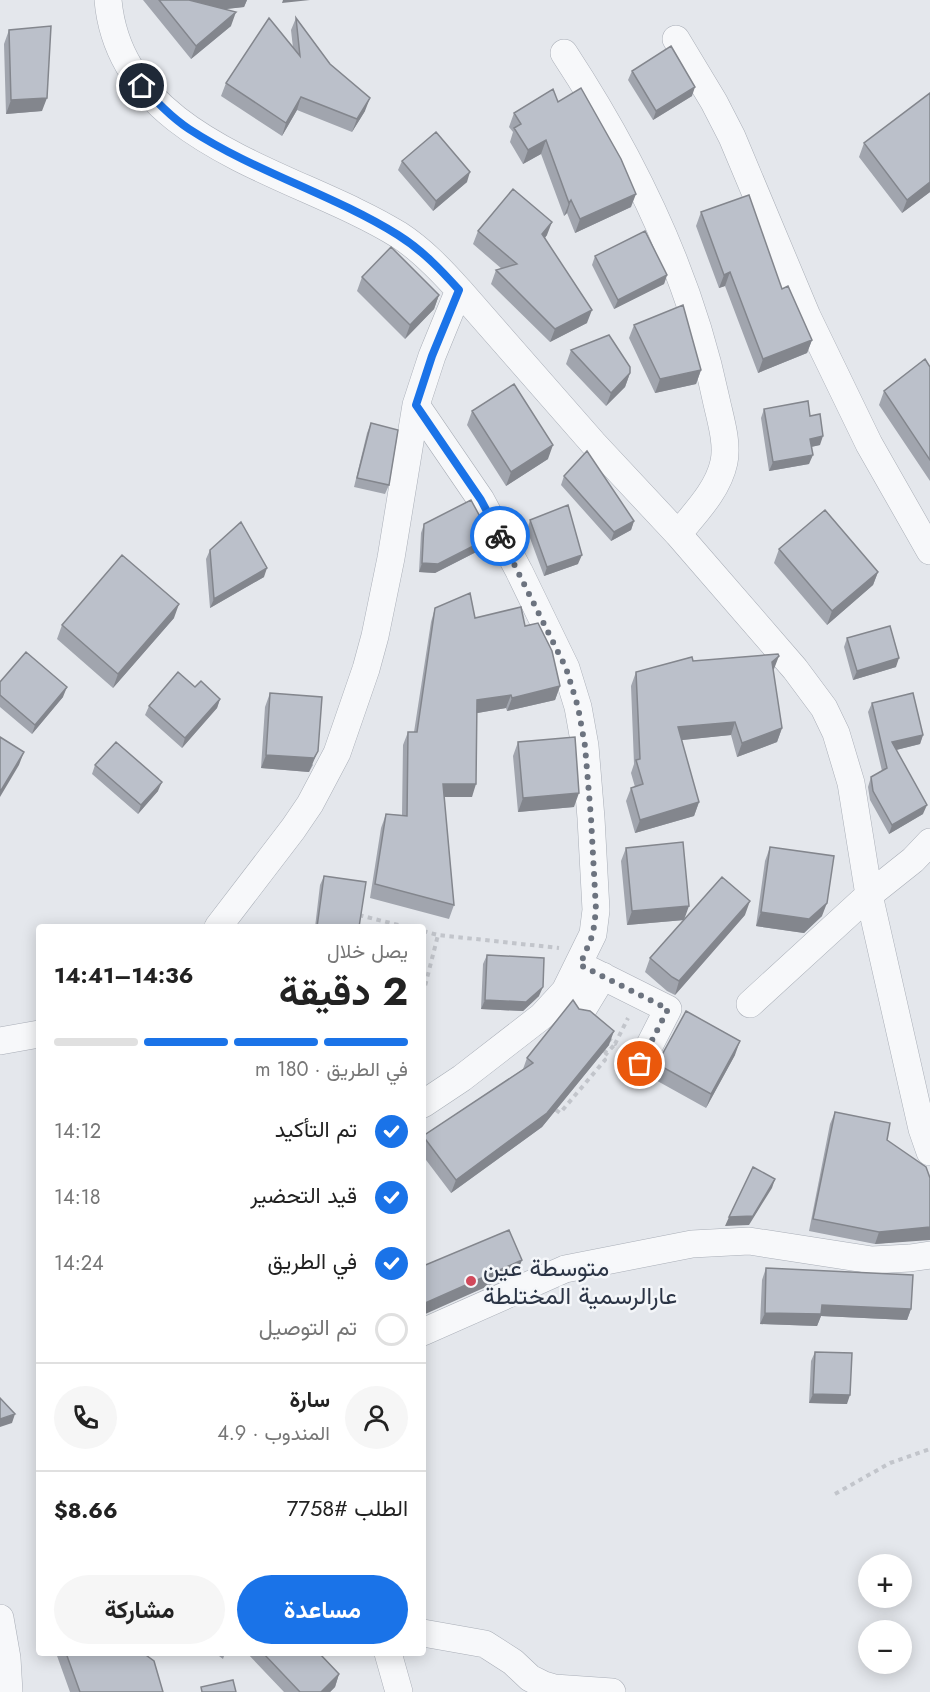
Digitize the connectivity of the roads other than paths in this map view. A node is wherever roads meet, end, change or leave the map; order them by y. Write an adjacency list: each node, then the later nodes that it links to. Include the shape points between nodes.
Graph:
1 (108, 0): 4 (street, via 112,30 125,58 142,86 162,107 188,128 231,153 398,235)
2 (676, 39): 7 (street, via 744,162 807,316 864,434)
3 (564, 53): 6 (street, via 614,133 659,227 688,300 713,385 725,459 709,496)
4 (459, 290): 5 (street); 6 (street)
5 (416, 405): 10 (street, via 375,636 337,753 310,804); 11 (street, via 481,500 566,668 585,746 591,818 596,910)
6 (678, 534): 9 (street, via 824,708 851,783)
7 (930, 551)
8 (930, 842): 9 (street)
9 (869, 895): 12 (street); 18 (street)
10 (220, 924)
11 (590, 964): 13 (street); 16 (street, via 668,1009); 17 (street, via 542,1016)
12 (750, 1004)
13 (584, 1009)
14 (36, 1035): 15 (street)
15 (0, 1041)
16 (640, 1064)
17 (426, 1102)
18 (930, 1152)
19 (930, 1255): 20 (street, via 872,1260 749,1241 692,1244 564,1269)
20 (426, 1331)
21 (0, 1618): 24 (street)
22 (426, 1634): 26 (street, via 485,1644 544,1685)
23 (389, 1656): 25 (street)
24 (9, 1692)
25 (399, 1692)
26 (612, 1692)

